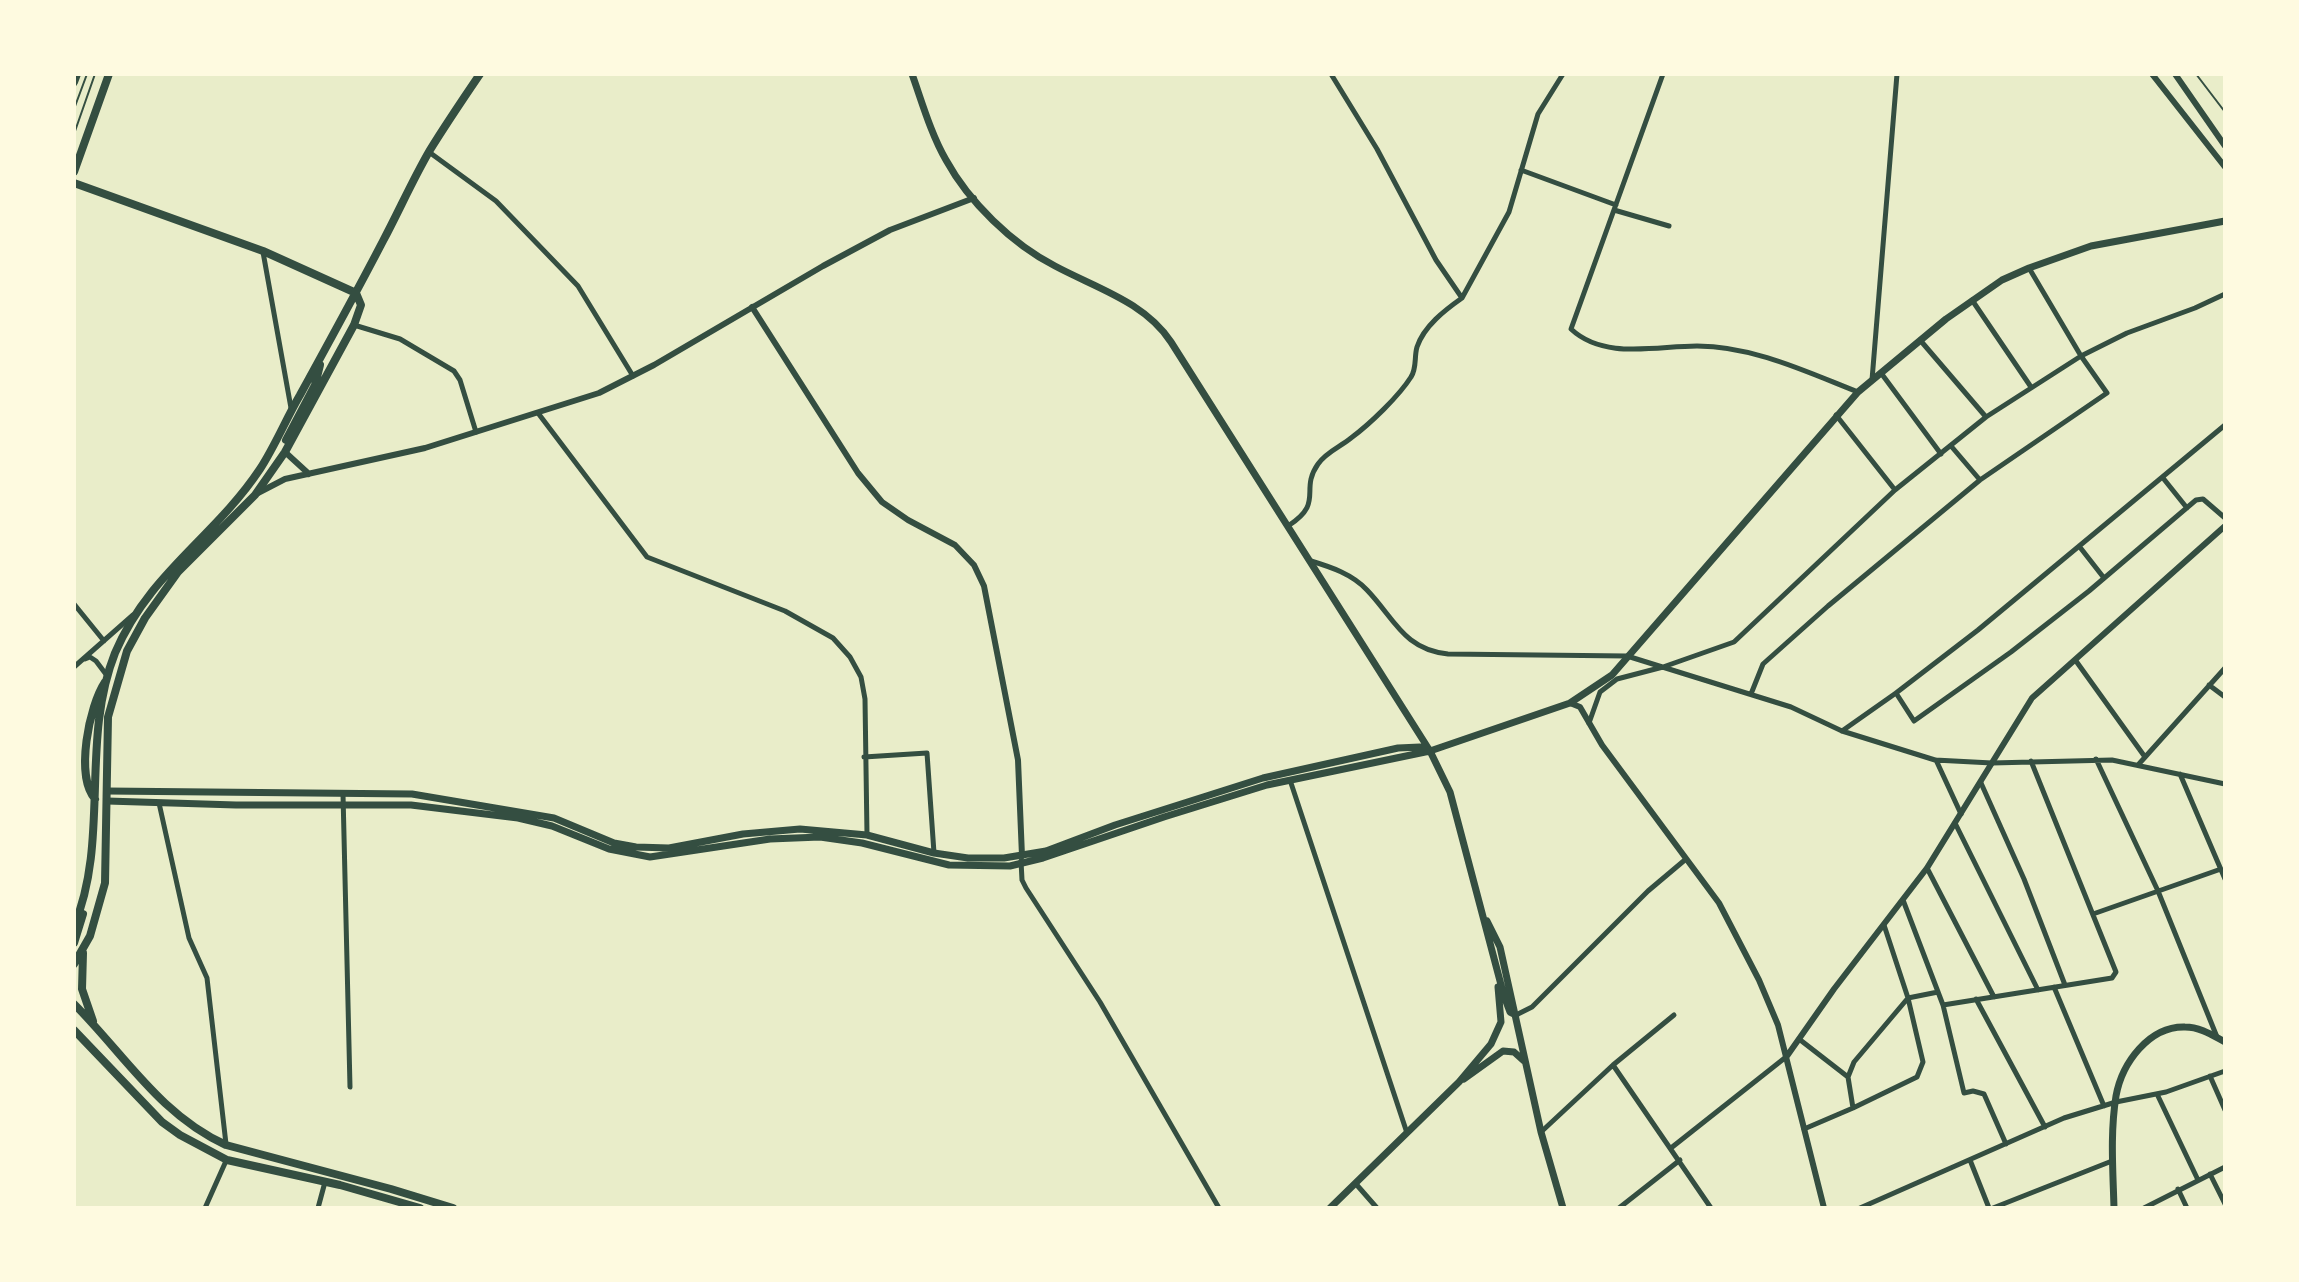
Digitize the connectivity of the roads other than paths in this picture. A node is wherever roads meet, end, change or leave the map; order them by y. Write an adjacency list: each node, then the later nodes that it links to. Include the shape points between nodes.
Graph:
1 (77, 74): 14 (main road)
2 (87, 74): 15 (lane)
3 (95, 74): 17 (lane)
4 (109, 74): 22 (main road)
5 (480, 74): 19 (main road)
6 (912, 74): 24 (main road, via 946,160)
7 (1331, 74): 32 (street)
8 (1563, 74): 21 (street, via 1538,114)
9 (1663, 74): 25 (street)
10 (1897, 74): 41 (street)
11 (2152, 74): 20 (street)
12 (2175, 74): 18 (street)
13 (2196, 74): 16 (lane)
14 (74, 82)
15 (74, 109)
16 (2225, 112)
17 (74, 134)
18 (2225, 146)
19 (429, 152): 30 (main road); 40 (street, via 496,201 578,286)
20 (2225, 167)
21 (1521, 170): 25 (street); 32 (street, via 1509,212)
22 (74, 172)
23 (74, 183): 28 (main road)
24 (974, 198): 34 (street, via 890,230); 60 (main road, via 1015,240 1159,324)
25 (1615, 207): 27 (street); 43 (street, via 1571,329 1577,335 1593,344 1624,349 1728,349 1775,360)
26 (2225, 221): 29 (main road, via 2091,246)
27 (1669, 226)
28 (263, 251): 30 (main road); 44 (street)
29 (2029, 268): 33 (main road); 37 (street)
30 (356, 293): 35 (main road, via 361,305); 38 (main road)
31 (2225, 294): 37 (street)
32 (1462, 298): 60 (street, via 1424,333 1411,377 1399,391 1321,460 1311,480 1308,509)
33 (1972, 300): 36 (main road); 42 (street)
34 (752, 307): 40 (street); 107 (street, via 874,493 908,520 955,545 979,575 1018,760)
35 (354, 325): 49 (street, via 400,339 454,371); 51 (main road)
36 (1920, 340): 39 (main road); 47 (street)
37 (2081, 356): 42 (street); 55 (street, via 2107,393)
38 (320, 359): 44 (main road); 51 (main road, via 315,385 292,426)
39 (1881, 373): 41 (main road); 52 (street)
40 (633, 376): 45 (street)
41 (1872, 380): 43 (main road)
42 (2031, 387): 47 (street)
43 (1858, 392): 46 (main road)
44 (292, 411): 66 (main road, via 243,491)
45 (538, 413): 49 (street); 85 (street, via 647,557 785,611 833,638 861,677)
46 (1836, 415): 56 (street); 68 (main road)
47 (1986, 417): 50 (street)
48 (2225, 425): 54 (street)
49 (476, 432): 53 (street)
50 (1951, 446): 52 (street); 55 (street)
51 (285, 452): 53 (street); 57 (main road)
52 (1941, 454): 56 (street)
53 (309, 474): 57 (street, via 285,479)
54 (2163, 477): 58 (street); 62 (street)
55 (1980, 480): 79 (street, via 1776,651 1763,664)
56 (1895, 490): 73 (street, via 1734,642)
57 (255, 495): 98 (main road, via 178,572 137,631 108,717)
58 (2187, 508): 59 (street, via 2202,498); 64 (street)
59 (2225, 518)
60 (1288, 526): 63 (main road)
61 (2225, 526): 70 (street)
62 (2079, 546): 64 (street); 78 (street)
63 (1310, 561): 68 (street, via 1355,580 1425,651); 84 (main road)
64 (2104, 578): 78 (street, via 1914,721)
65 (74, 604): 67 (street)
66 (137, 611): 67 (street); 76 (main road)
67 (104, 641): 69 (street)
68 (1627, 656): 71 (main road); 73 (street)
69 (84, 659): 72 (street); 76 (street, via 96,661)
70 (2076, 661): 86 (street); 90 (street, via 2032,698)
71 (1620, 666): 75 (street); 81 (main road)
72 (74, 667)
73 (1663, 667): 75 (street); 79 (street)
74 (2225, 668): 77 (street)
75 (1625, 676): 82 (street, via 1600,692)
76 (108, 677): 97 (main road, via 97,725)
77 (2209, 685): 80 (street); 86 (street)
78 (1896, 693): 83 (street)
79 (1751, 694): 83 (street)
80 (2225, 697)
81 (1570, 703): 82 (street, via 1580,707); 84 (main road)
82 (1589, 724): 106 (street)
83 (1842, 731): 88 (street)
84 (1430, 751): 93 (main road, via 1398,748); 115 (main road, via 1450,792)
85 (864, 757): 103 (street); 105 (street, via 927,753)
86 (2145, 757): 91 (street)
87 (2096, 759): 89 (street); 91 (street); 111 (street)
88 (1935, 760): 90 (street); 101 (street)
89 (2031, 761): 90 (street); 114 (street)
90 (1992, 763): 94 (street)
91 (2138, 765): 92 (street)
92 (2179, 773): 95 (street); 109 (street)
93 (1288, 776): 107 (main road, via 1144,815); 155 (street)
94 (1981, 783): 101 (street); 121 (street)
95 (2225, 784)
96 (343, 794): 98 (main road); 100 (street); 104 (main road, via 412,794 519,811)
97 (96, 795): 98 (main road); 112 (main road)
98 (107, 796): 99 (main road); 119 (main road, via 105,883)
99 (159, 803): 100 (main road); 157 (street, via 189,938 207,978)
100 (343, 805): 104 (main road, via 411,805 518,818 609,849); 146 (street)
101 (1961, 814): 102 (street)
102 (1955, 823): 108 (street); 123 (street)
103 (867, 835): 104 (main road, via 775,830); 105 (main road)
104 (651, 852): 107 (main road, via 820,837 949,865)
105 (934, 853): 107 (main road)
106 (1686, 859): 130 (street, via 1532,1007); 139 (street, via 1719,903 1759,980)
107 (1021, 860): 174 (street, via 1026,888 1100,1002)
108 (1927, 868): 113 (street); 125 (street)
109 (2221, 869): 110 (street); 111 (street)
110 (2225, 879)
111 (2158, 891): 114 (street); 134 (street)
112 (84, 897): 117 (main road); 118 (main road)
113 (1903, 900): 116 (street); 124 (street)
114 (2093, 914): 121 (street, via 2116,972 2112,978)
115 (1485, 917): 130 (main road, via 1504,996); 145 (main road, via 1501,1022 1491,1044)
116 (1884, 925): 126 (street); 135 (street)
117 (74, 926)
118 (74, 943)
119 (83, 949): 120 (main road); 132 (main road, via 82,989)
120 (74, 964)
121 (2065, 985): 122 (street)
122 (2054, 987): 123 (street); 149 (street)
123 (2038, 990): 125 (street)
124 (1938, 992): 126 (street); 129 (street)
125 (1994, 997): 127 (street)
126 (1908, 998): 144 (street, via 1854,1062); 150 (street, via 1923,1062 1917,1077)
127 (1976, 999): 129 (street); 152 (street)
128 (74, 1004): 132 (main road)
129 (1943, 1005): 156 (street, via 1964,1093 1984,1094)
130 (1516, 1015): 140 (main road)
131 (1674, 1015): 141 (street)
132 (97, 1029): 157 (main road, via 164,1104)
133 (74, 1030): 138 (main road)
134 (2217, 1038): 137 (main road); 148 (main road, via 2185,1027 2162,1030 2128,1065)
135 (1799, 1039): 139 (street); 144 (street)
136 (74, 1042): 138 (main road)
137 (2225, 1042)
138 (93, 1050): 159 (main road, via 162,1122)
139 (1787, 1056): 153 (street); 158 (street)
140 (1525, 1063): 145 (main road, via 1514,1052 1503,1051); 154 (main road)
141 (1613, 1065): 154 (street); 158 (street)
142 (2225, 1071): 143 (street)
143 (2210, 1076): 147 (street); 151 (street)
144 (1848, 1077): 150 (street)
145 (1459, 1082): 155 (main road)
146 (350, 1087)
147 (2157, 1094): 148 (street); 165 (street)
148 (2116, 1102): 149 (street); 162 (main road)
149 (2104, 1106): 152 (street)
150 (1853, 1108): 153 (street)
151 (2225, 1110)
152 (2045, 1127): 156 (street)
153 (1804, 1129): 180 (street)
154 (1541, 1132): 177 (main road)
155 (1407, 1133): 167 (main road)
156 (2006, 1144): 161 (street)
157 (226, 1145): 159 (main road); 173 (main road)
158 (1671, 1148): 160 (street)
159 (227, 1160): 166 (main road); 170 (street)
160 (1680, 1160): 178 (street); 179 (street)
161 (1970, 1160): 181 (street); 182 (street)
162 (2113, 1161): 182 (street); 183 (main road)
163 (2225, 1167): 164 (street)
164 (2210, 1174): 165 (street); 169 (street)
165 (2198, 1180): 168 (street)
166 (325, 1181): 171 (street); 172 (main road)
167 (1356, 1184): 175 (main road); 176 (street)
168 (2178, 1189): 184 (street); 185 (street)
169 (2225, 1204)
170 (205, 1208)
171 (318, 1208)
172 (420, 1208)
173 (453, 1208)
174 (1219, 1208)
175 (1330, 1208)
176 (1377, 1208)
177 (1563, 1208)
178 (1619, 1208)
179 (1711, 1208)
180 (1824, 1208)
181 (1860, 1208)
182 (1991, 1208)
183 (2114, 1208)
184 (2146, 1208)
185 (2187, 1208)

